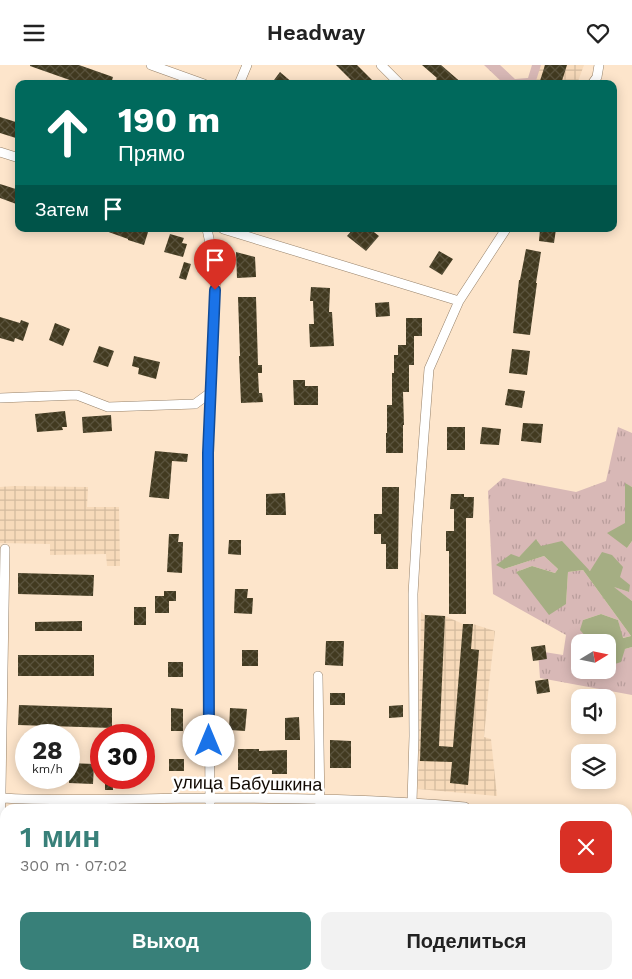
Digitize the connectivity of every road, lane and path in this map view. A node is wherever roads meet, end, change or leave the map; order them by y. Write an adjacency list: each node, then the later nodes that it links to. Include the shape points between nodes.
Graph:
1 (151, 65): 5 (street)
2 (247, 65): 6 (street)
3 (381, 65): 7 (street)
4 (599, 65): 8 (street)
5 (193, 80)
6 (241, 80)
7 (396, 80)
8 (595, 80)
9 (0, 153): 10 (street)
10 (15, 157)
11 (208, 232): 15 (street, via 216,272)
12 (233, 232): 14 (street)
13 (504, 232): 14 (street)
14 (459, 301): 22 (street, via 429,369 414,585)
15 (210, 393): 16 (street, via 194,404 108,407 77,395); 21 (street)
16 (0, 397)
17 (5, 549): 18 (street)
18 (2, 612): 20 (street)
19 (318, 676): 24 (street)
20 (0, 798): 21 (street, улица Бабушкина); 26 (street)
21 (210, 798): 23 (street); 24 (street, улица Бабушкина)
22 (412, 802): 24 (street, улица Бабушкина); 25 (street, улица Бабушкина)
23 (210, 804)
24 (320, 804)
25 (430, 804)
26 (0, 849)

